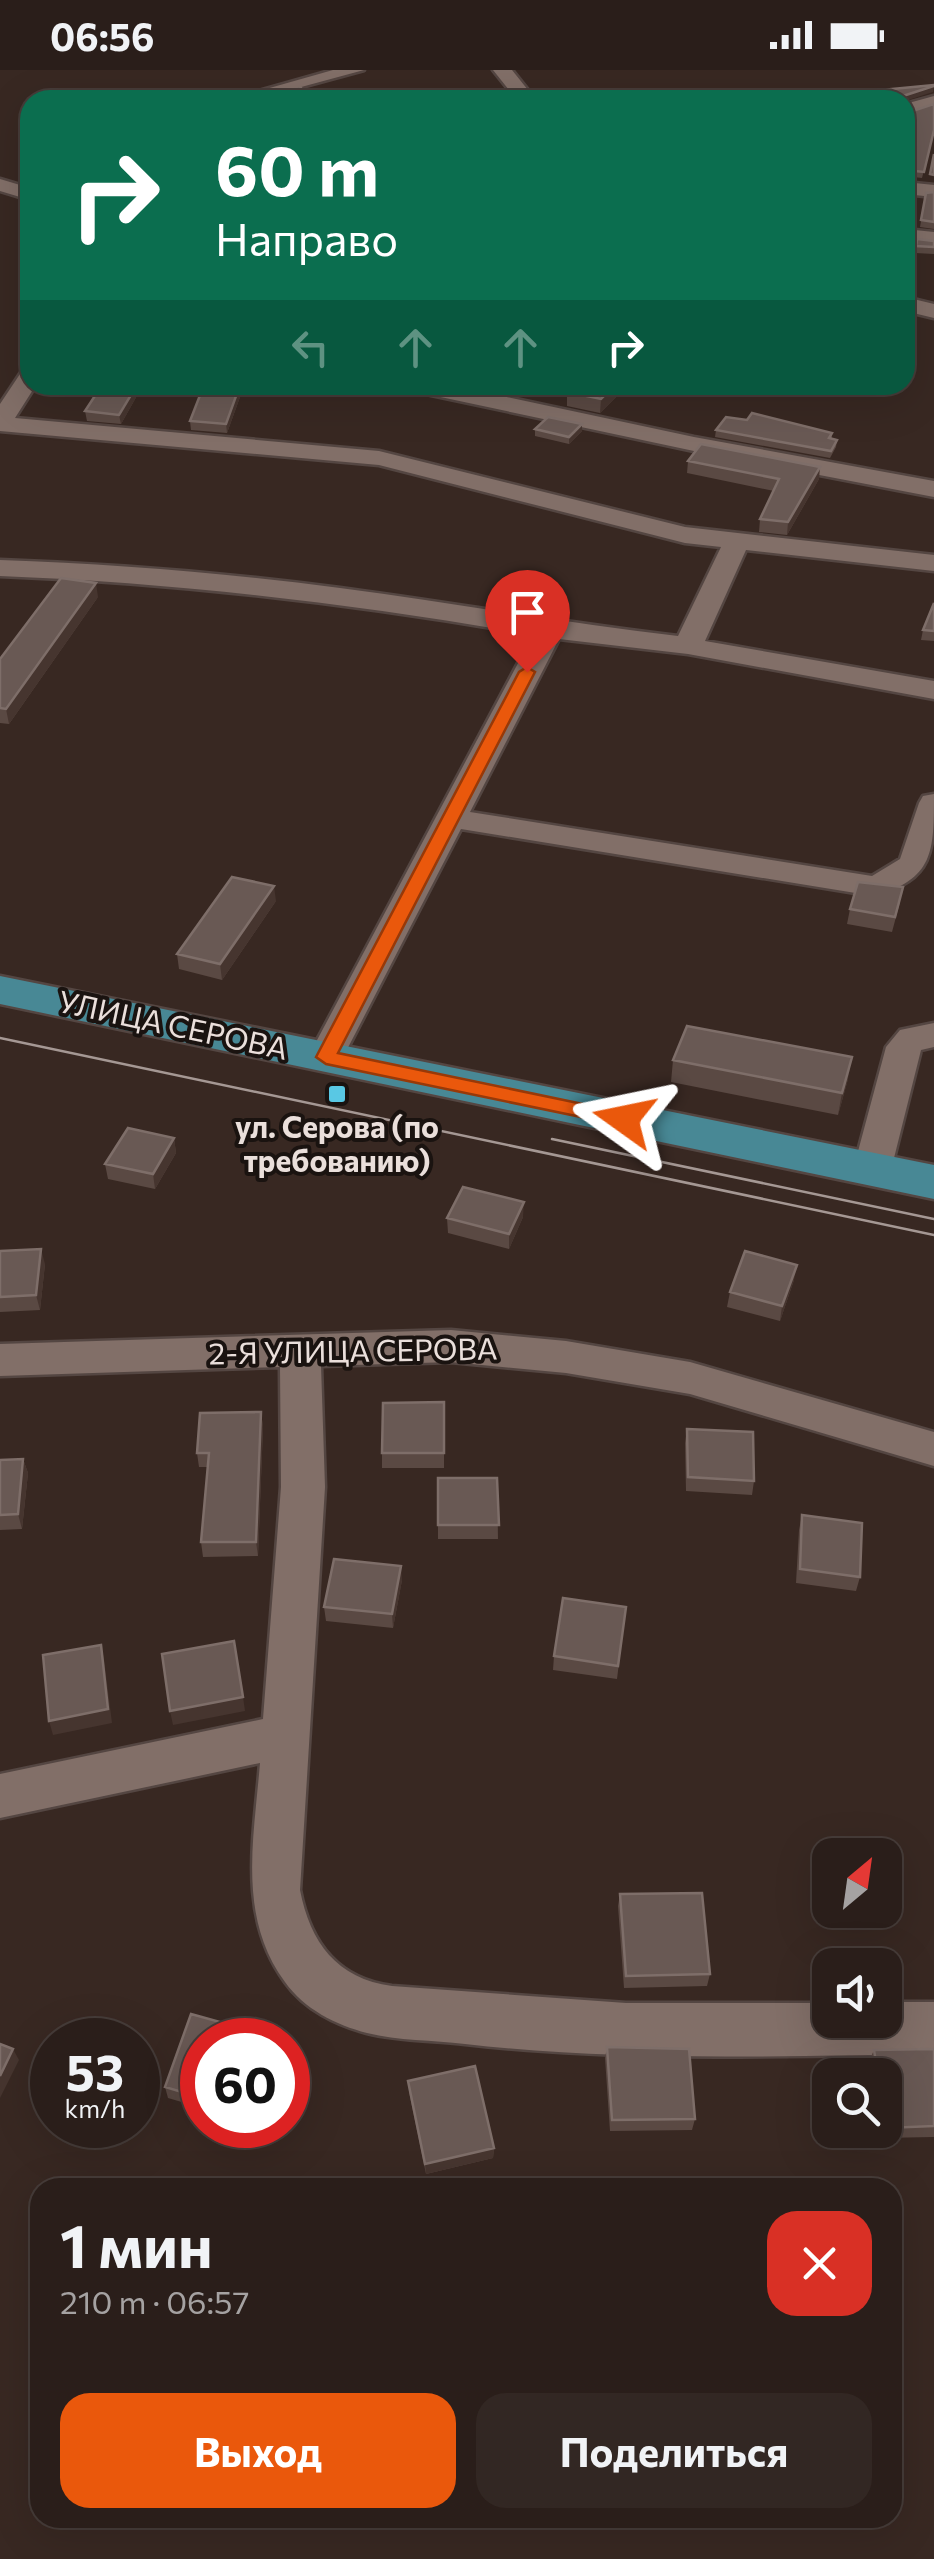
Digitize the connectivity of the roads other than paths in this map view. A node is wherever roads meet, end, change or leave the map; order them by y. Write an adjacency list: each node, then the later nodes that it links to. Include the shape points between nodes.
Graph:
1 (355, 70): 3 (street)
2 (502, 70): 4 (street)
3 (272, 90)
4 (519, 90)
5 (20, 391): 7 (street)
6 (465, 395): 8 (street)
7 (0, 422): 9 (street, via 379,458 666,530)
8 (934, 489)
9 (737, 540): 10 (street); 13 (street)
10 (934, 562)
11 (0, 568): 12 (street, via 107,571 401,602)
12 (550, 630): 13 (street); 16 (street)
13 (688, 646): 14 (street)
14 (934, 690)
15 (934, 803): 16 (street, via 914,868 874,886)
16 (449, 818): 19 (street)
17 (0, 990): 19 (main road, УЛИЦА СЕРОВА)
18 (934, 1035): 20 (street, via 912,1038 904,1047)
19 (326, 1057): 20 (main road, УЛИЦА СЕРОВА)
20 (872, 1170): 21 (main road, УЛИЦА СЕРОВА)
21 (934, 1182)
22 (300, 1352): 23 (street, 2-Я УЛИЦА СЕРОВА); 24 (street, 2-Я УЛИЦА СЕРОВА, via 451,1346 651,1369); 25 (street, via 303,1487)
23 (0, 1360)
24 (934, 1449)
25 (285, 1736): 26 (street); 27 (street, via 275,1890 280,1925 294,1955 343,1998 373,2010 563,2029)
26 (0, 1796)
27 (934, 2028)

